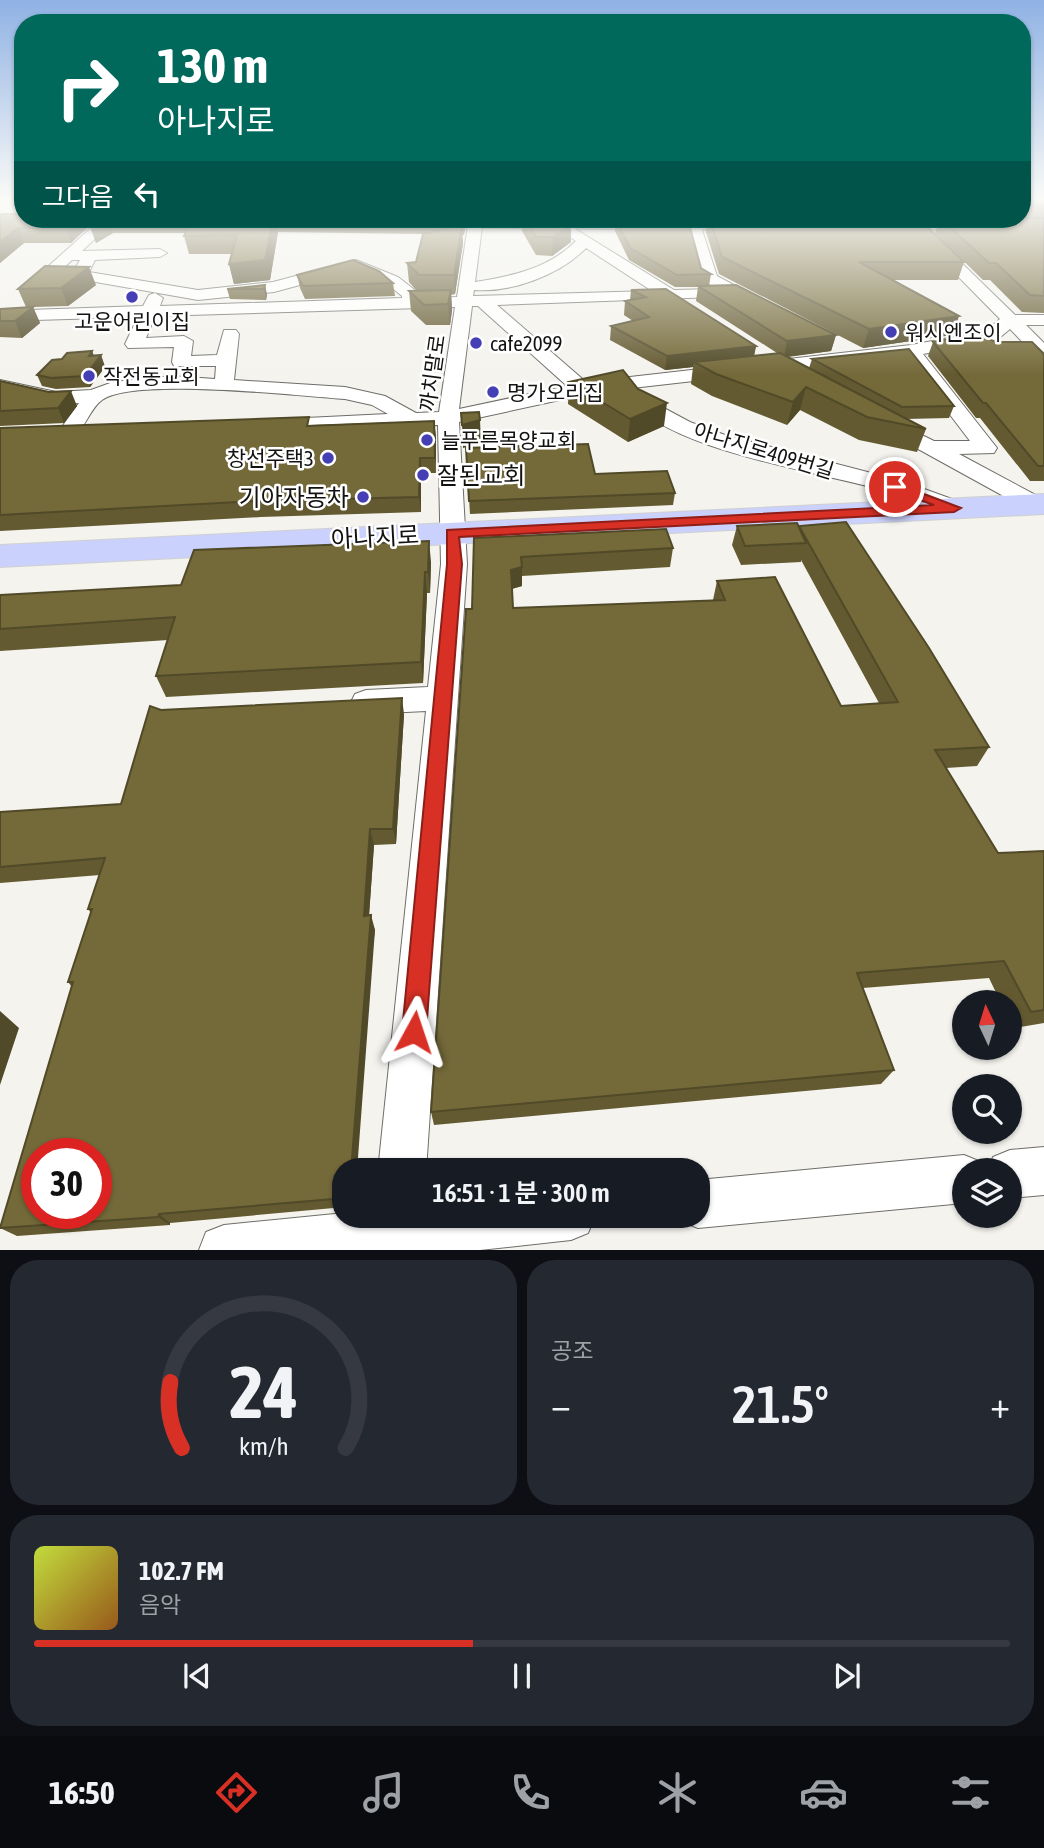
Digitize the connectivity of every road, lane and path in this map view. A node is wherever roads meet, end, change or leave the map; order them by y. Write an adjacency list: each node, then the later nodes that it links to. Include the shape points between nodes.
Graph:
1 (66, 258): 14 (street)
2 (89, 258): 8 (street, via 79,275)
3 (474, 258): 10 (street, 까치말로)
4 (562, 258): 10 (street)
5 (612, 258): 9 (street)
6 (704, 258): 9 (street, via 710,279 743,296)
7 (948, 258): 15 (street)
8 (160, 290): 11 (street, via 198,295 238,293 356,265 392,280 410,294); 12 (street)
9 (668, 293): 10 (street); 13 (street)
10 (471, 297): 11 (street); 27 (street); 30 (street, 까치말로)
11 (411, 303): 12 (street)
12 (146, 312): 14 (street); 25 (street, via 134,344 184,341 181,362 227,345)
13 (701, 315)
14 (1, 317)
15 (1010, 320): 16 (street); 19 (street, via 992,335); 20 (street)
16 (1044, 320)
17 (834, 344): 21 (street)
18 (756, 350): 22 (street)
19 (911, 351): 21 (street); 36 (street, via 986,449)
20 (1044, 353)
21 (859, 356): 22 (street)
22 (778, 365): 23 (street); 24 (street)
23 (628, 382): 27 (street); 38 (street, 아나지로409번길, via 644,405 707,435)
24 (813, 383)
25 (225, 384): 28 (street, via 172,382 113,388); 31 (street, via 345,393 379,400)
26 (0, 386): 28 (street, via 56,398)
27 (582, 389): 30 (street)
28 (94, 396): 34 (street)
29 (871, 415): 36 (street)
30 (448, 418): 31 (street); 39 (street, 까치말로)
31 (412, 419): 32 (street)
32 (248, 425)
33 (98, 430): 34 (street)
34 (71, 431): 35 (street)
35 (47, 432)
36 (929, 446): 37 (street)
37 (1040, 504): 38 (main road, 아나지로)
38 (954, 508): 39 (main road, 아나지로)
39 (452, 533): 40 (main road, 아나지로); 41 (street, 까치말로, via 454,564)
40 (0, 556)
41 (443, 698): 42 (street); 43 (street, 까치말로)
42 (333, 703)
43 (403, 1158)
44 (1044, 1171): 45 (street)
45 (1022, 1173)
46 (952, 1180): 47 (street)
47 (710, 1203)
48 (376, 1228): 49 (street)
49 (224, 1250)

